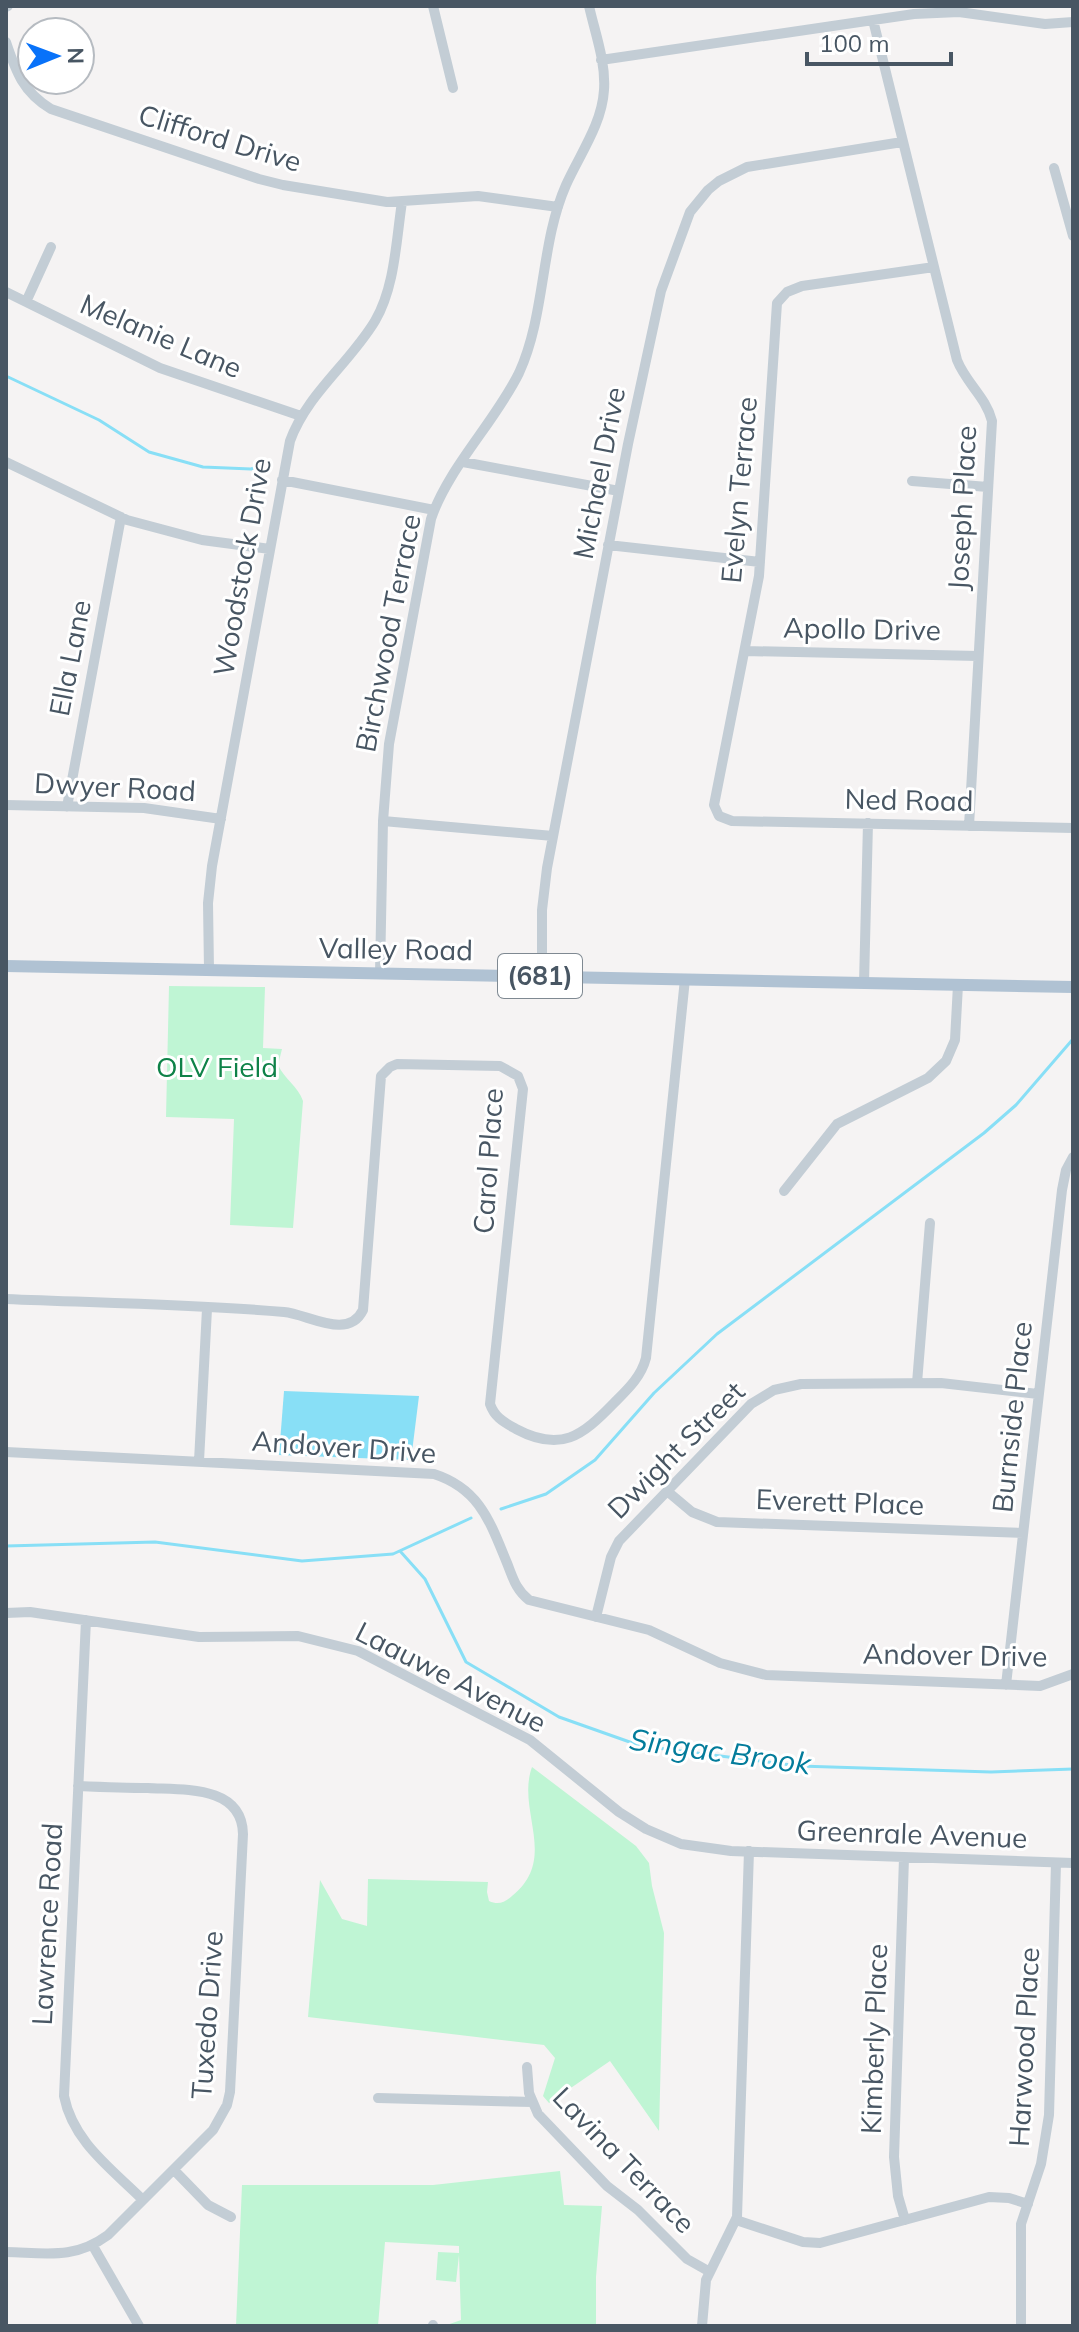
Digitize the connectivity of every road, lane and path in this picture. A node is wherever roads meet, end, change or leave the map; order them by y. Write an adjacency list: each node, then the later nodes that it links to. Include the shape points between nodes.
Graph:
1 (433, 6): 8 (street)
2 (589, 6): 7 (street, Birchwood Terrace)
3 (997, 11): 4 (street); 5 (street, via 1045,24)
4 (873, 20): 7 (street); 9 (street, Joseph Place)
5 (1073, 22)
6 (6, 42): 11 (street, Clifford Drive, via 21,84 51,109 259,179)
7 (601, 60): 12 (street, Birchwood Terrace, via 604,87 598,119)
8 (453, 88)
9 (902, 142): 15 (street, Joseph Place); 24 (street, Michael Drive, via 747,167 719,181 698,200 661,291)
10 (1054, 168): 13 (street)
11 (402, 202): 12 (street, Clifford Drive, via 478,196); 18 (street, Woodstock Drive, via 388,291 377,318)
12 (558, 207): 20 (street, Birchwood Terrace, via 525,358)
13 (1073, 236)
14 (51, 247): 17 (street)
15 (934, 267): 23 (street, Joseph Place, via 957,360 992,421); 29 (street, Evelyn Terrace, via 802,286 777,303)
16 (6, 292): 17 (street, Melanie Lane)
17 (26, 302): 18 (street, Melanie Lane, via 160,368)
18 (301, 416): 21 (street, Woodstock Drive)
19 (6, 462): 26 (street)
20 (463, 462): 24 (street); 25 (street, Birchwood Terrace)
21 (282, 480): 25 (street); 28 (street, Woodstock Drive)
22 (912, 481): 23 (street)
23 (988, 487): 31 (street, Joseph Place)
24 (619, 491): 27 (street, Michael Drive)
25 (434, 510): 35 (street, Birchwood Terrace, via 389,744)
26 (121, 517): 28 (street, via 202,540); 33 (street, Ella Lane)
27 (608, 545): 29 (street); 40 (street, Michael Drive)
28 (270, 549): 34 (street, Woodstock Drive)
29 (760, 562): 30 (street, Evelyn Terrace)
30 (745, 651): 31 (street, Apollo Drive); 36 (street, Evelyn Terrace, via 714,805 719,816)
31 (978, 656): 38 (street, Joseph Place)
32 (6, 805): 33 (street, Dwyer Road)
33 (67, 807): 34 (street, Dwyer Road, via 171,810)
34 (221, 819): 42 (street, Woodstock Drive, via 208,894)
35 (383, 821): 40 (street); 43 (street, Birchwood Terrace)
36 (743, 821): 37 (street, Ned Road)
37 (868, 823): 38 (street, Ned Road); 46 (street)
38 (969, 826): 39 (street, Ned Road)
39 (1073, 828)
40 (553, 836): 44 (street, Michael Drive, via 543,893)
41 (6, 966): 42 (main road, Valley Road / (681))
42 (209, 970): 43 (main road, Valley Road / (681))
43 (380, 973): 44 (main road, Valley Road / (681))
44 (542, 976): 45 (main road, Valley Road / (681))
45 (685, 979): 46 (main road, Valley Road / (681)); 53 (street, Carol Place, via 646,1358 633,1384 583,1433 562,1440 530,1436 501,1421 490,1404 523,1089 518,1076 505,1068 397,1064 381,1076 363,1310 355,1321 332,1325 297,1313)
46 (864, 983): 47 (main road, Valley Road / (681))
47 (958, 985): 48 (main road, Valley Road / (681)); 50 (street, via 955,1040 946,1061 928,1078 837,1124)
48 (1073, 987)
49 (1073, 1157): 55 (street, Burnside Place, via 1062,1190)
50 (784, 1191)
51 (930, 1223): 54 (street)
52 (6, 1299): 53 (street, Carol Place)
53 (207, 1309): 57 (street)
54 (917, 1383): 55 (street, Dwight Street); 58 (street, Dwight Street, via 801,1384 774,1390 751,1404)
55 (1038, 1394): 59 (street, Burnside Place)
56 (6, 1452): 57 (street, Andover Drive)
57 (199, 1461): 61 (street, Andover Drive, via 421,1472 447,1478 481,1507 522,1594 538,1604)
58 (667, 1491): 59 (street, Everett Place, via 692,1512 717,1522); 61 (street, Dwight Street, via 619,1541)
59 (1023, 1533): 64 (street, Burnside Place)
60 (6, 1613): 62 (street, Laauwe Avenue)
61 (596, 1617): 64 (street, Andover Drive, via 649,1630 753,1673)
62 (86, 1620): 65 (street, Lawrence Road); 66 (street, Laauwe Avenue, via 199,1637 298,1636 358,1651 530,1740 646,1829 681,1844)
63 (1073, 1674): 64 (street, Andover Drive, via 1040,1686)
64 (1006, 1685)
65 (78, 1786): 73 (street, Tuxedo Drive, via 209,1792 229,1803 242,1825 230,2092 213,2130); 74 (street, Lawrence Road, via 64,2096 80,2136)
66 (749, 1851): 67 (street, Greenrale Avenue); 77 (street)
67 (904, 1858): 68 (street, Greenrale Avenue); 78 (street, Kimberly Place, via 894,2157)
68 (1056, 1863): 69 (street, Greenrale Avenue); 75 (street, Harwood Place, via 1049,2115)
69 (1073, 1863)
70 (527, 2067): 72 (street, Lavina Terrace)
71 (378, 2098): 72 (street)
72 (532, 2102): 81 (street, Lavina Terrace, via 607,2186 687,2259)
73 (174, 2170): 74 (street, Tuxedo Drive); 76 (street, via 208,2205)
74 (143, 2200): 79 (street, Tuxedo Drive)
75 (1028, 2204): 78 (street, via 989,2197); 84 (street, Harwood Place, via 1020,2237)
76 (231, 2217)
77 (736, 2220): 78 (street, via 811,2244); 81 (street)
78 (905, 2220)
79 (93, 2246): 80 (street, Tuxedo Drive, via 62,2254); 82 (street)
80 (6, 2252)
81 (710, 2272): 83 (street)
82 (139, 2326)
83 (702, 2326)
84 (1021, 2326)

